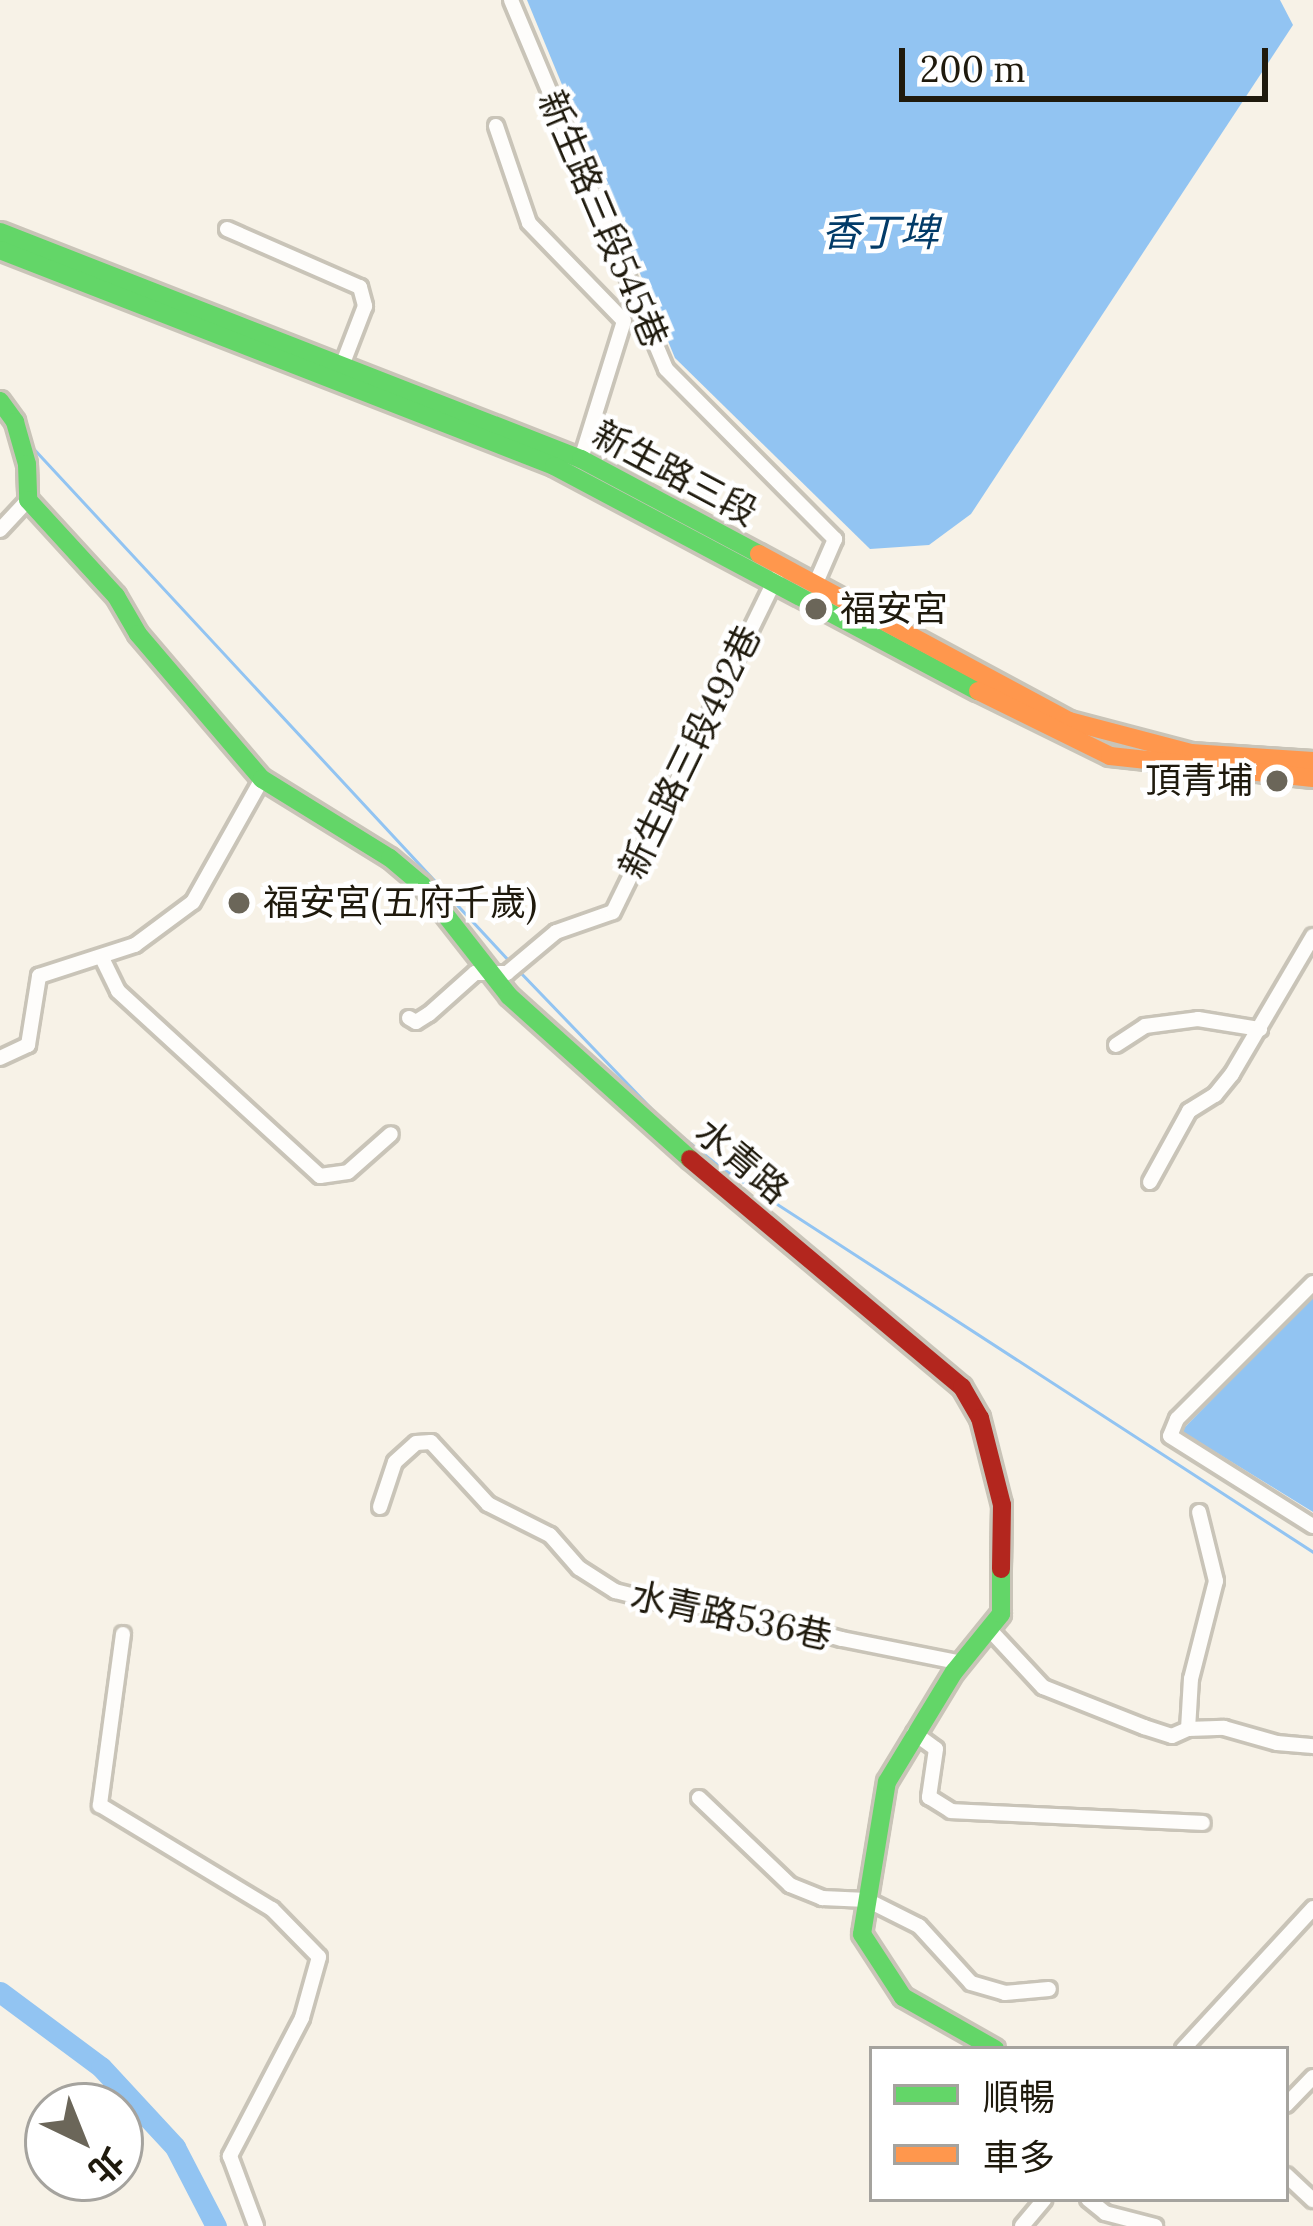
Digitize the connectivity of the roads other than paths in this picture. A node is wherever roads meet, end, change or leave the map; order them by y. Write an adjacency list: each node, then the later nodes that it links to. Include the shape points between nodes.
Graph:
1 (511, 0): 12 (street, 新生路三段545巷, via 666,370 835,539)
2 (496, 125): 8 (street, via 529,223 624,321)
3 (226, 229): 6 (street, via 360,287 365,306)
4 (0, 232): 6 (main road, 新生路三段)
5 (0, 250): 11 (main road, 新生路三段, via 554,466)
6 (343, 364): 8 (main road, 新生路三段)
7 (0, 401): 9 (main road, via 27,464)
8 (581, 459): 11 (main road, 新生路三段)
9 (28, 500): 10 (street); 15 (main road, 水青路)
10 (0, 530)
11 (777, 576): 12 (main road, 新生路三段); 14 (main road, 新生路三段, via 1110,755); 18 (street, 新生路三段492巷, via 613,911 556,932)
12 (815, 585): 13 (main road, 新生路三段, via 1069,721 1191,753)
13 (1313, 761)
14 (1313, 778)
15 (262, 779): 17 (street, via 193,902); 18 (main road, 水青路, via 390,858)
16 (1313, 936): 20 (street)
17 (102, 958): 22 (street, via 40,976 28,1045); 23 (street, via 118,991 320,1176 348,1172)
18 (498, 974): 19 (street, 新生路三段492巷, via 475,973 429,1014); 29 (main road, 水青路, via 641,1119 962,1388 980,1418 1002,1505 1001,1614)
19 (410, 1018)
20 (1259, 1029): 21 (street, via 1198,1019 1145,1026); 24 (street, via 1215,1095 1189,1112)
21 (1116, 1045)
22 (0, 1058)
23 (391, 1134)
24 (1150, 1182)
25 (1313, 1283): 28 (street, via 1177,1419 1171,1436)
26 (380, 1507): 31 (street, 水青路536巷, via 395,1462 416,1443 431,1442 488,1504 550,1535 579,1568 615,1591 676,1606 722,1606)
27 (1199, 1512): 32 (street, via 1216,1581 1191,1679)
28 (1313, 1526)
29 (990, 1630): 31 (main road, 水青路); 32 (street, via 1042,1687 1172,1736)
30 (123, 1634): 48 (street, via 100,1805 272,1910 319,1957 302,2018 230,2156)
31 (962, 1663): 33 (main road, 水青路)
32 (1188, 1729): 34 (street)
33 (914, 1733): 36 (street, via 936,1749 929,1797 951,1811); 37 (main road, 水青路, via 886,1782)
34 (1313, 1746)
35 (698, 1798): 37 (street, via 790,1885 822,1898)
36 (1203, 1823)
37 (867, 1900): 39 (street, via 928,1933 971,1983 1005,1993); 40 (main road, 水青路, via 862,1934 903,1996)
38 (1313, 1908): 41 (street)
39 (1049, 1989)
40 (989, 2046)
41 (1187, 2046)
42 (1313, 2077): 43 (street)
43 (1289, 2102)
44 (1289, 2178): 45 (street)
45 (1313, 2200)
46 (1042, 2202): 49 (street)
47 (1092, 2202): 50 (street)
48 (256, 2226)
49 (1022, 2226)
50 (1155, 2226)

